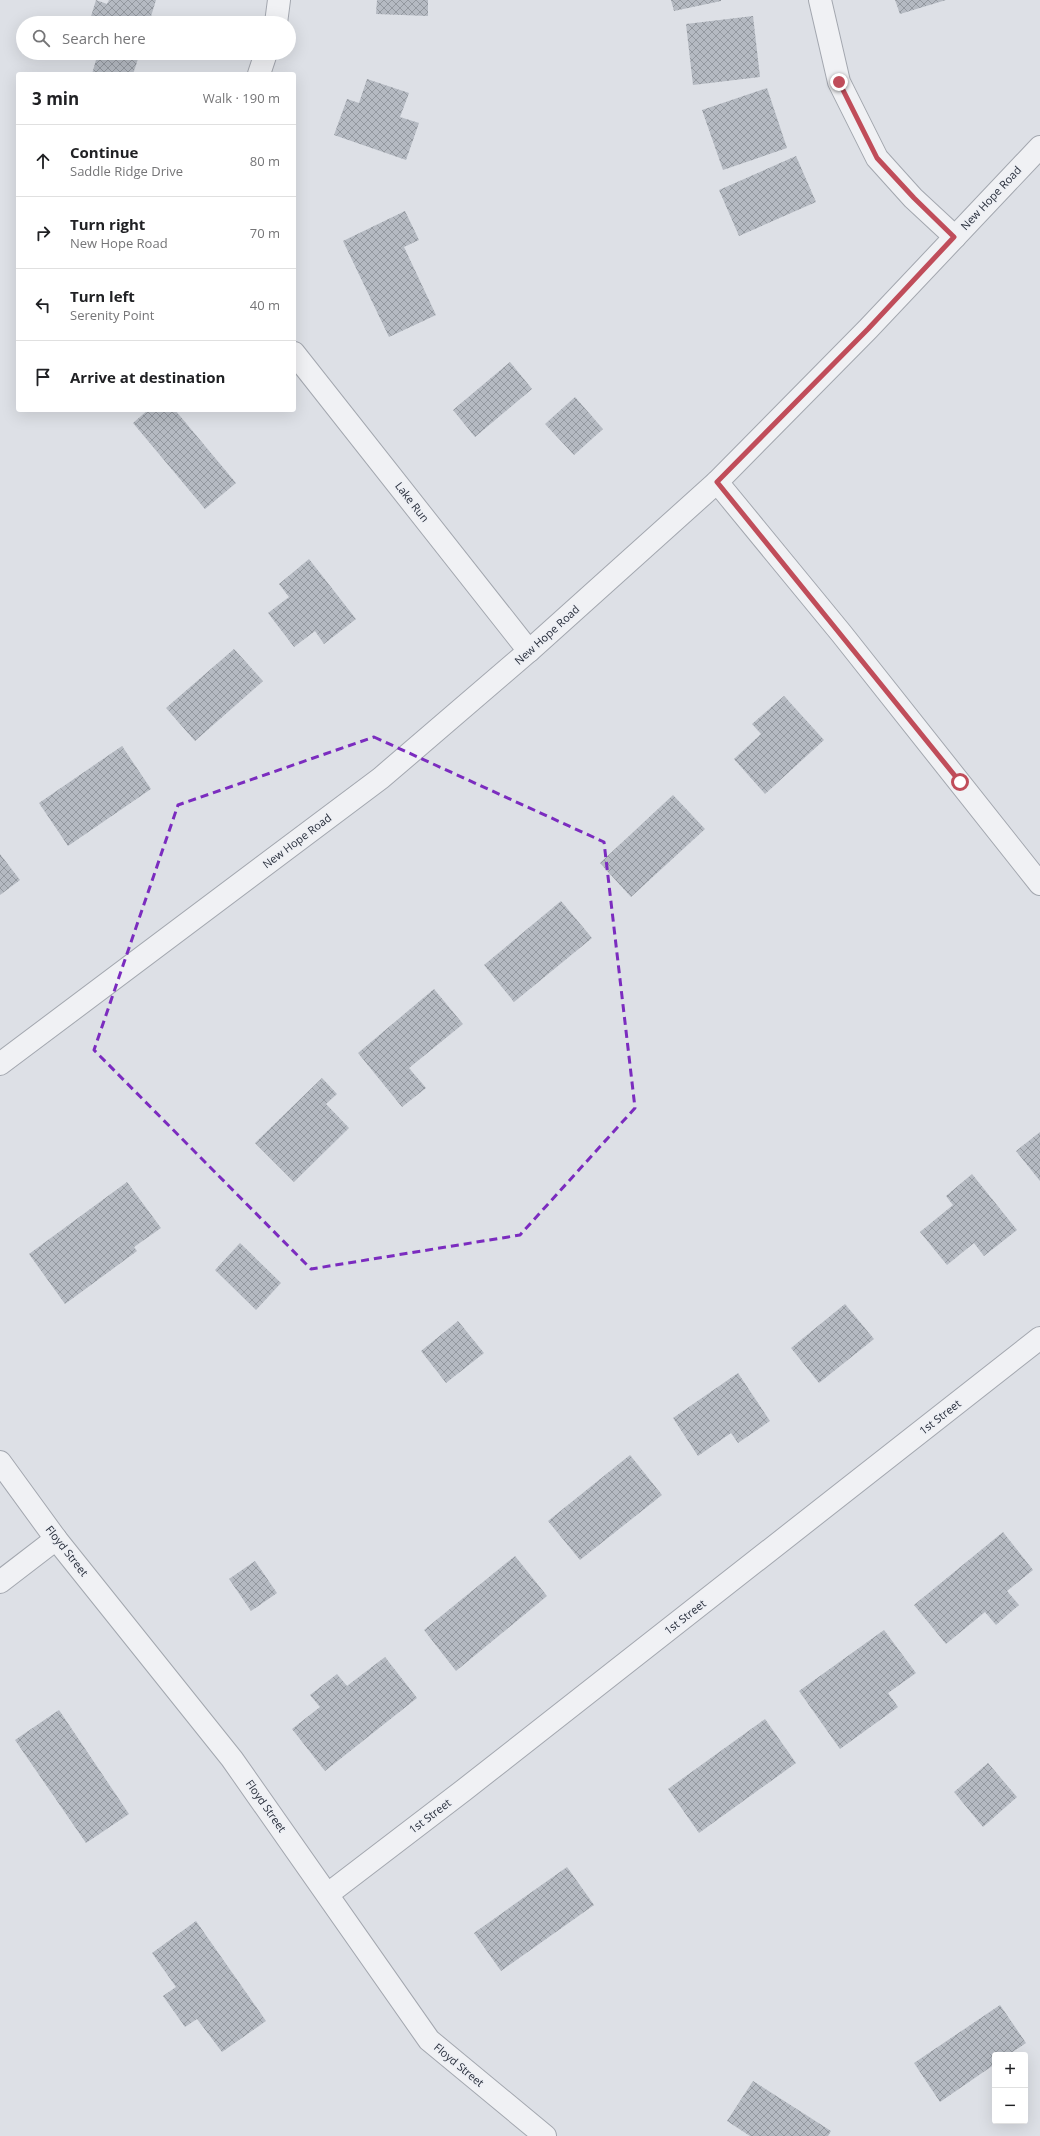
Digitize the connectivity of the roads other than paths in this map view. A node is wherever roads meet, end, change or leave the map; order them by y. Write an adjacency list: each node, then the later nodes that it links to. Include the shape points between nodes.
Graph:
1 (279, 0): 3 (street)
2 (820, 0): 7 (street, via 839,82 877,158)
3 (277, 16)
4 (264, 60): 5 (street)
5 (260, 72)
6 (1040, 147): 7 (street, New Hope Road)
7 (954, 237): 9 (street, New Hope Road, via 868,329)
8 (296, 356): 10 (street, Lake Run)
9 (717, 482): 10 (street, New Hope Road); 11 (street, via 841,633)
10 (530, 651): 12 (street, New Hope Road, via 381,778)
11 (1040, 884)
12 (0, 1064)
13 (1040, 1338): 17 (street, 1st Street)
14 (0, 1462): 15 (street, Floyd Street)
15 (56, 1539): 16 (street); 17 (street, Floyd Street, via 232,1758)
16 (0, 1582)
17 (328, 1894): 18 (street, Floyd Street, via 430,2040)
18 (545, 2136)

